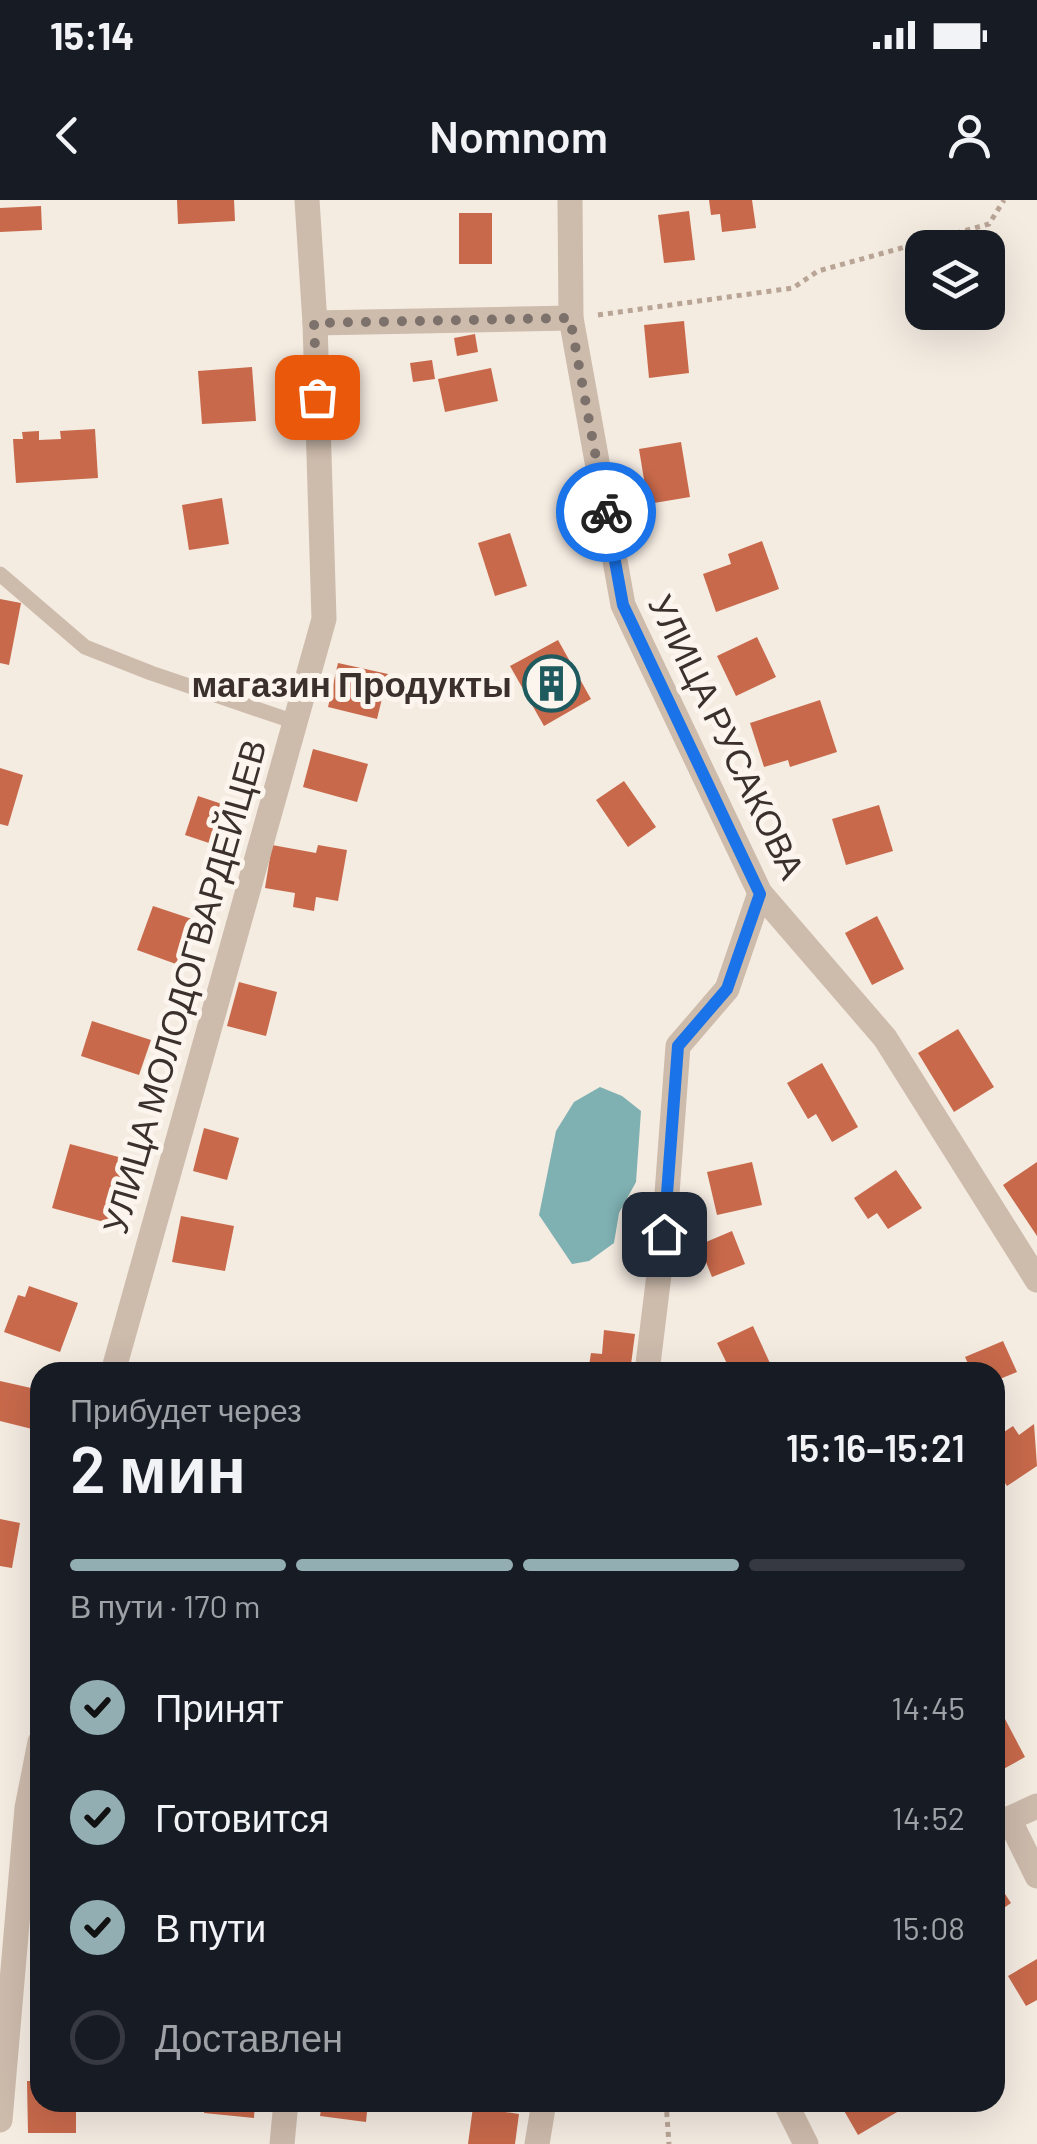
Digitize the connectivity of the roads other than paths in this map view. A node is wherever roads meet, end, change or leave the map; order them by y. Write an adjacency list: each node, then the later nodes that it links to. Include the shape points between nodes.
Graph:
1 (307, 200): 4 (street, УЛИЦА МОЛОДОГВАРДЕЙЦЕВ)
2 (570, 200): 3 (street, УЛИЦА РУСАКОВА)
3 (570, 318): 4 (street); 7 (street, УЛИЦА РУСАКОВА, via 623,605)
4 (314, 323): 6 (street, УЛИЦА МОЛОДОГВАРДЕЙЦЕВ, via 324,619)
5 (0, 574): 6 (lane, via 85,647)
6 (295, 722): 9 (street, УЛИЦА МОЛОДОГВАРДЕЙЦЕВ)
7 (760, 894): 8 (street, УЛИЦА РУСАКОВА, via 885,1038); 10 (street, via 727,989 678,1046)
8 (1037, 1280)
9 (115, 1362)
10 (648, 1362)
11 (1037, 1806): 12 (street)
12 (1005, 1821)
13 (1005, 1827): 15 (street)
14 (30, 1846): 19 (street)
15 (1037, 1876)
16 (285, 2112): 20 (street)
17 (542, 2112): 21 (street)
18 (790, 2112): 22 (street)
19 (0, 2120)
20 (282, 2144)
21 (537, 2144)
22 (806, 2144)

